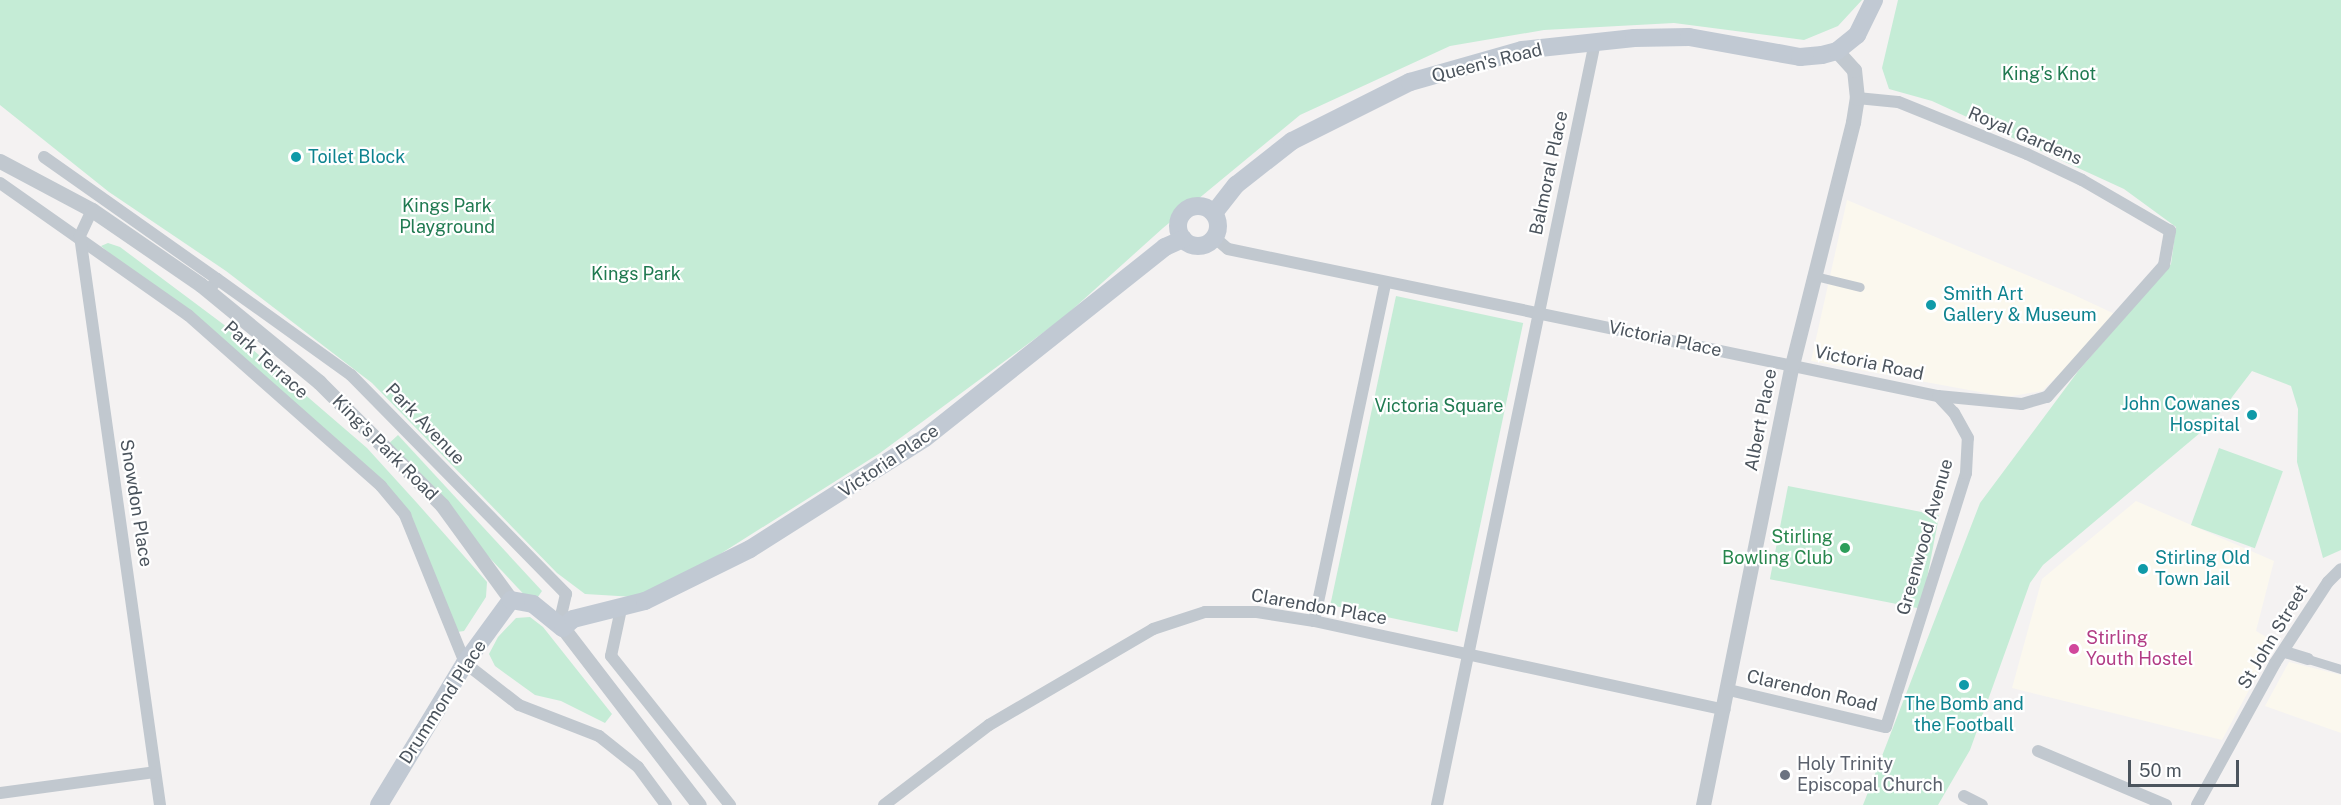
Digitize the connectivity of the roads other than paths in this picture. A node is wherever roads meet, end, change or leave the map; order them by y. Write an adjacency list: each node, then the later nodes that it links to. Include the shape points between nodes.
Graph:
1 (1874, 0): 3 (main road, via 1857,35)
2 (1595, 42): 3 (main road, Queen's Road, via 1689,38 1800,57); 9 (main road, Queen's Road, via 1522,50 1410,82 1364,102 1292,141 1236,185); 17 (street, Balmoral Place)
3 (1837, 51): 4 (street, Albert Place, via 1854,70)
4 (1857, 99): 13 (street, Albert Place); 19 (street, Royal Gardens, via 1898,102 2027,154 2082,180 2170,231 2164,265 2047,397 2022,404)
5 (44, 157): 15 (street, Park Avenue)
6 (0, 161): 8 (street, King's Park Road)
7 (0, 183): 10 (street, Park Terrace)
8 (92, 210): 10 (street); 15 (street, King's Park Road)
9 (1214, 213): 11 (main road, via 1218,225); 12 (main road, via 1197,206 1185,211 1178,228)
10 (80, 236): 28 (street, Park Terrace, via 188,315 381,486 405,515); 34 (street, Snowdon Place)
11 (1214, 237): 12 (main road, via 1199,246); 14 (street, via 1228,249)
12 (1184, 239): 22 (main road, Victoria Place, via 1165,247 926,438 829,502 704,574)
13 (1815, 276): 16 (street); 18 (street, Albert Place)
14 (1385, 284): 17 (street); 23 (street)
15 (213, 285): 21 (street, King's Park Road, via 434,497); 24 (street, Park Avenue, via 351,375 566,594)
16 (1860, 287)
17 (1537, 312): 18 (street, Victoria Place); 26 (street)
18 (1792, 365): 19 (street, Victoria Road); 30 (street, Albert Place)
19 (1938, 396): 32 (street, Greenwood Avenue, via 1954,413 1968,438 1966,473)
20 (2341, 569): 25 (street, St John Street, via 2328,582)
21 (511, 600): 24 (main road, via 533,604); 28 (main road, Drummond Place)
22 (621, 609): 24 (main road, Victoria Place, via 573,619); 41 (street, via 611,656)
23 (1314, 621): 26 (street, Clarendon Place); 42 (street, Clarendon Place, via 1257,612 1205,612 1153,629 989,725)
24 (561, 626): 40 (street)
25 (2285, 652): 27 (street); 47 (street, St John Street, via 2275,663)
26 (1469, 654): 31 (street, Clarendon Place); 43 (street)
27 (2308, 659): 29 (street)
28 (465, 663): 38 (main road, Drummond Place); 39 (street, via 519,705 599,736 638,767)
29 (2341, 669)
30 (1729, 690): 31 (street, Albert Place); 32 (street, Clarendon Road)
31 (1724, 710): 44 (street, Albert Place)
32 (1886, 727)
33 (2037, 751): 46 (street)
34 (155, 772): 35 (street); 37 (street, Snowdon Place)
35 (0, 794)
36 (1964, 796): 45 (street)
37 (160, 805)
38 (379, 805)
39 (666, 805)
40 (699, 805)
41 (730, 805)
42 (884, 805)
43 (1437, 805)
44 (1703, 805)
45 (1982, 805)
46 (2166, 805)
47 (2197, 805)

